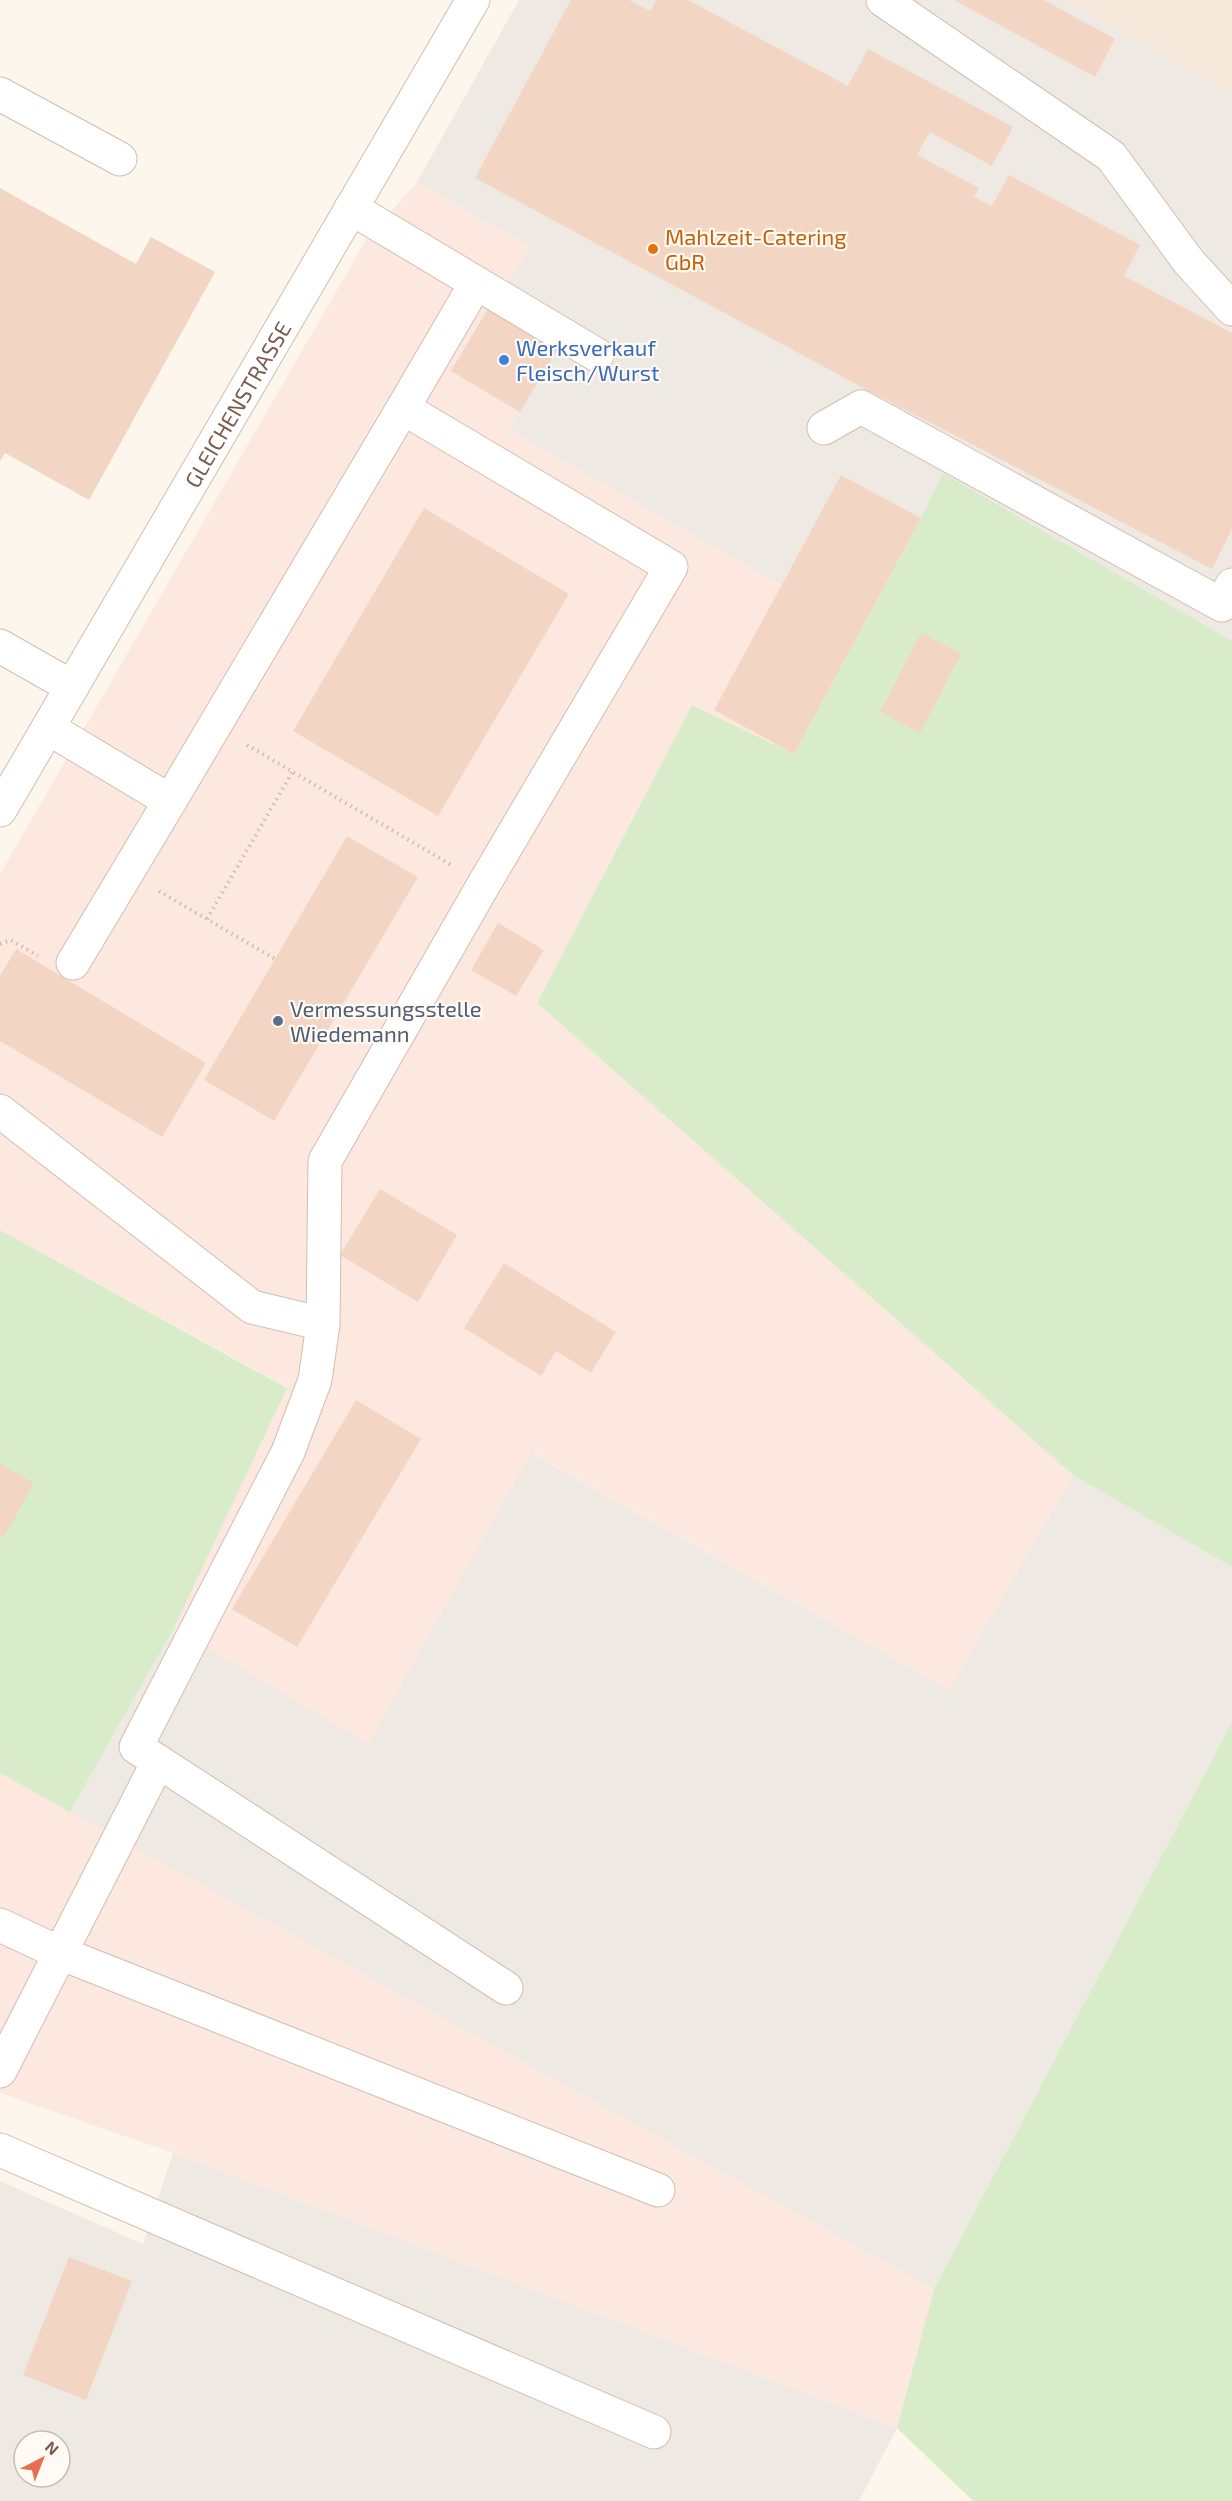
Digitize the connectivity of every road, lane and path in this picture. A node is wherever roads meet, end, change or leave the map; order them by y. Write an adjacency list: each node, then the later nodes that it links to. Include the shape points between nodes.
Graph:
1 (473, 0): 5 (street, GLEICHENSTRASSE)
2 (883, 0): 7 (street, via 1111,156 1189,262)
3 (0, 94): 4 (street)
4 (120, 159)
5 (351, 208): 6 (street); 13 (street, GLEICHENSTRASSE)
6 (476, 283): 8 (street); 9 (street)
7 (1232, 309)
8 (597, 355)
9 (403, 408): 14 (street); 20 (street, via 671,567)
10 (824, 428): 11 (street, via 861,407 1222,605)
11 (1232, 585)
12 (0, 646): 13 (street)
13 (72, 687): 15 (street, GLEICHENSTRASSE)
14 (215, 726): 16 (path); 17 (street)
15 (48, 728): 17 (street); 18 (street, GLEICHENSTRASSE)
16 (292, 771): 20 (path); 21 (path)
17 (170, 801): 19 (street)
18 (0, 810)
19 (128, 872): 21 (path); 23 (street)
20 (484, 884): 25 (street, via 326,1161)
21 (207, 919): 22 (path)
22 (275, 959)
23 (73, 963)
24 (0, 1111): 25 (street, via 252,1307)
25 (323, 1324): 26 (street, via 315,1380 288,1452 136,1748)
26 (158, 1762): 28 (street); 29 (street)
27 (0, 1925): 28 (street)
28 (60, 1953): 30 (street); 32 (street)
29 (506, 1988)
30 (0, 2071)
31 (0, 2150): 33 (street)
32 (658, 2190)
33 (654, 2432)

